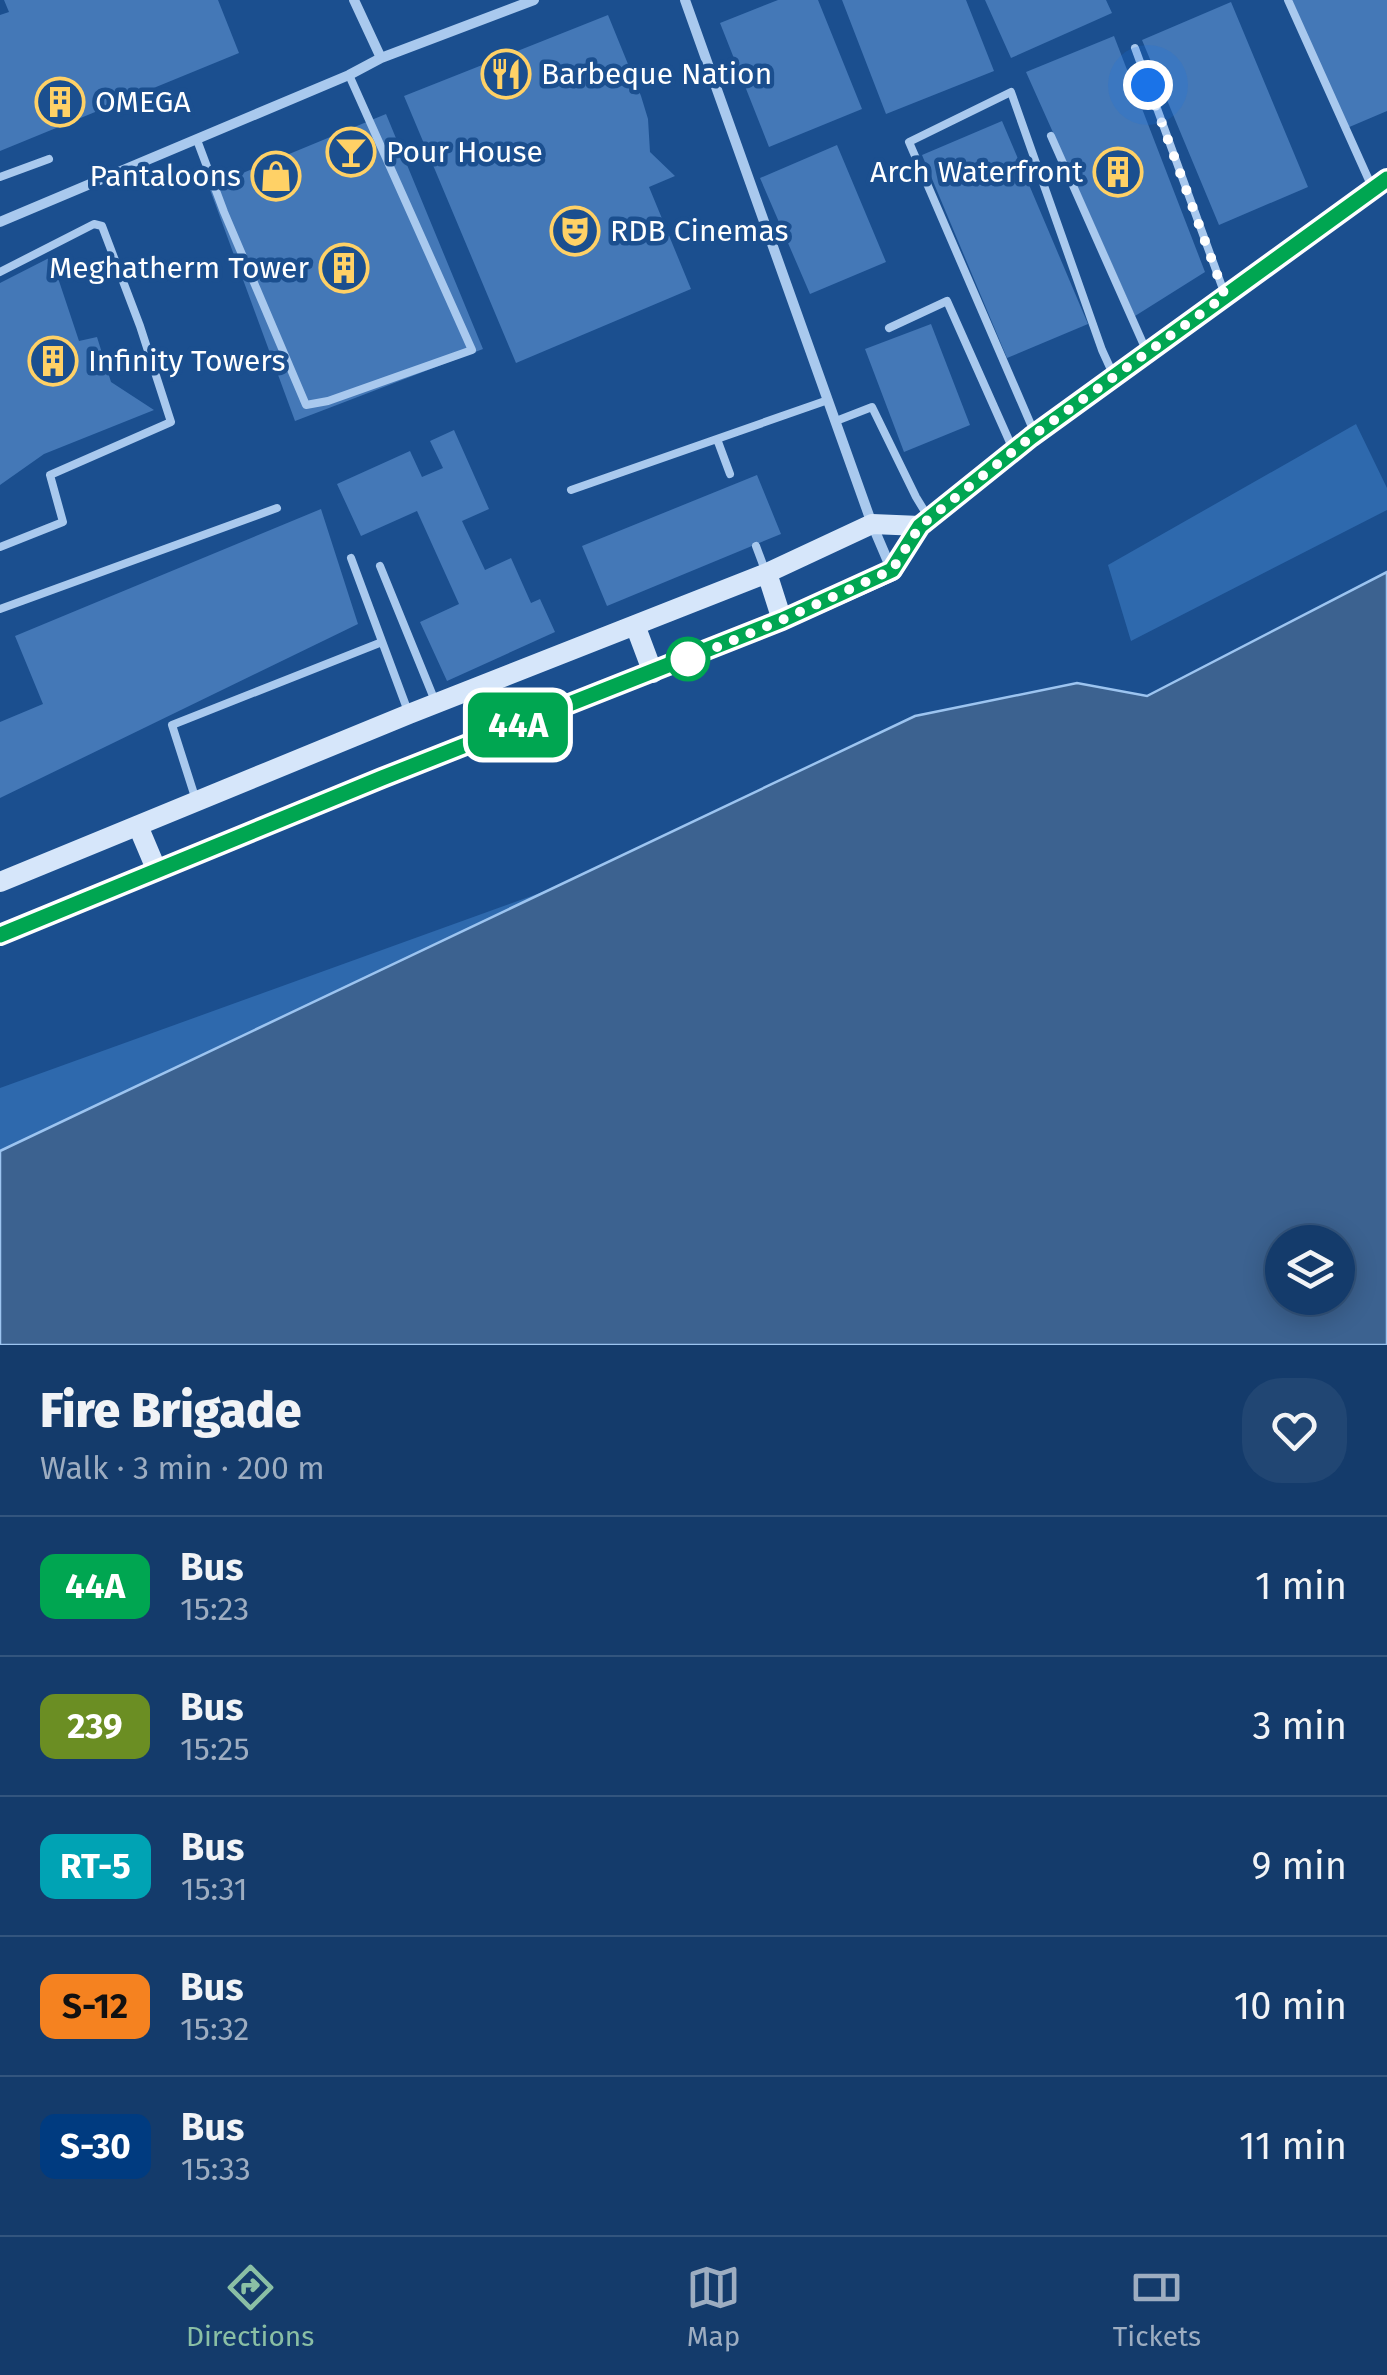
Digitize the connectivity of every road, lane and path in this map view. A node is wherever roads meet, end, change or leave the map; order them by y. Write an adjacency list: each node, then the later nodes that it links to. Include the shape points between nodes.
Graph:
1 (354, 0): 6 (street)
2 (534, 0): 6 (street)
3 (685, 0): 19 (street)
4 (1288, 0): 12 (lane)
5 (1135, 48): 15 (lane)
6 (381, 58): 7 (street)
7 (350, 75): 9 (street); 9 (lane, via 472,350 306,404)
8 (1051, 136): 17 (lane)
9 (197, 140): 13 (street)
10 (49, 159): 11 (lane)
11 (0, 177)
12 (1380, 184): 15 (street)
13 (0, 222)
14 (0, 272): 30 (lane, via 94,224 102,226 170,422 50,475 63,522)
15 (1225, 296): 17 (street)
16 (889, 328): 23 (lane, via 947,301)
17 (1147, 354): 18 (street)
18 (1114, 378): 21 (street); 21 (lane, via 1010,92 909,142)
19 (828, 400): 20 (street); 22 (lane)
20 (836, 420): 27 (lane, via 872,406); 28 (street)
21 (1035, 434): 23 (street)
22 (717, 439): 24 (lane); 25 (lane)
23 (1014, 451): 27 (street)
24 (730, 474)
25 (572, 490)
26 (277, 508): 35 (lane)
27 (925, 522): 28 (street); 33 (street)
28 (872, 524): 33 (street); 34 (street)
29 (756, 546): 34 (lane)
30 (0, 547)
31 (351, 558): 38 (lane)
32 (380, 566): 41 (lane)
33 (892, 570): 36 (street)
34 (767, 574): 36 (street); 37 (street)
35 (0, 608)
36 (782, 620): 39 (street)
37 (635, 625): 39 (street); 40 (street)
38 (382, 642): 42 (lane); 44 (lane, via 172,725)
39 (653, 673): 43 (street)
40 (470, 691): 41 (street); 43 (street)
41 (436, 705): 42 (street)
42 (409, 714): 44 (street)
43 (488, 737): 46 (street)
44 (197, 802): 45 (street)
45 (138, 826): 46 (street); 47 (street)
46 (157, 871): 48 (street)
47 (0, 882)
48 (0, 935)

